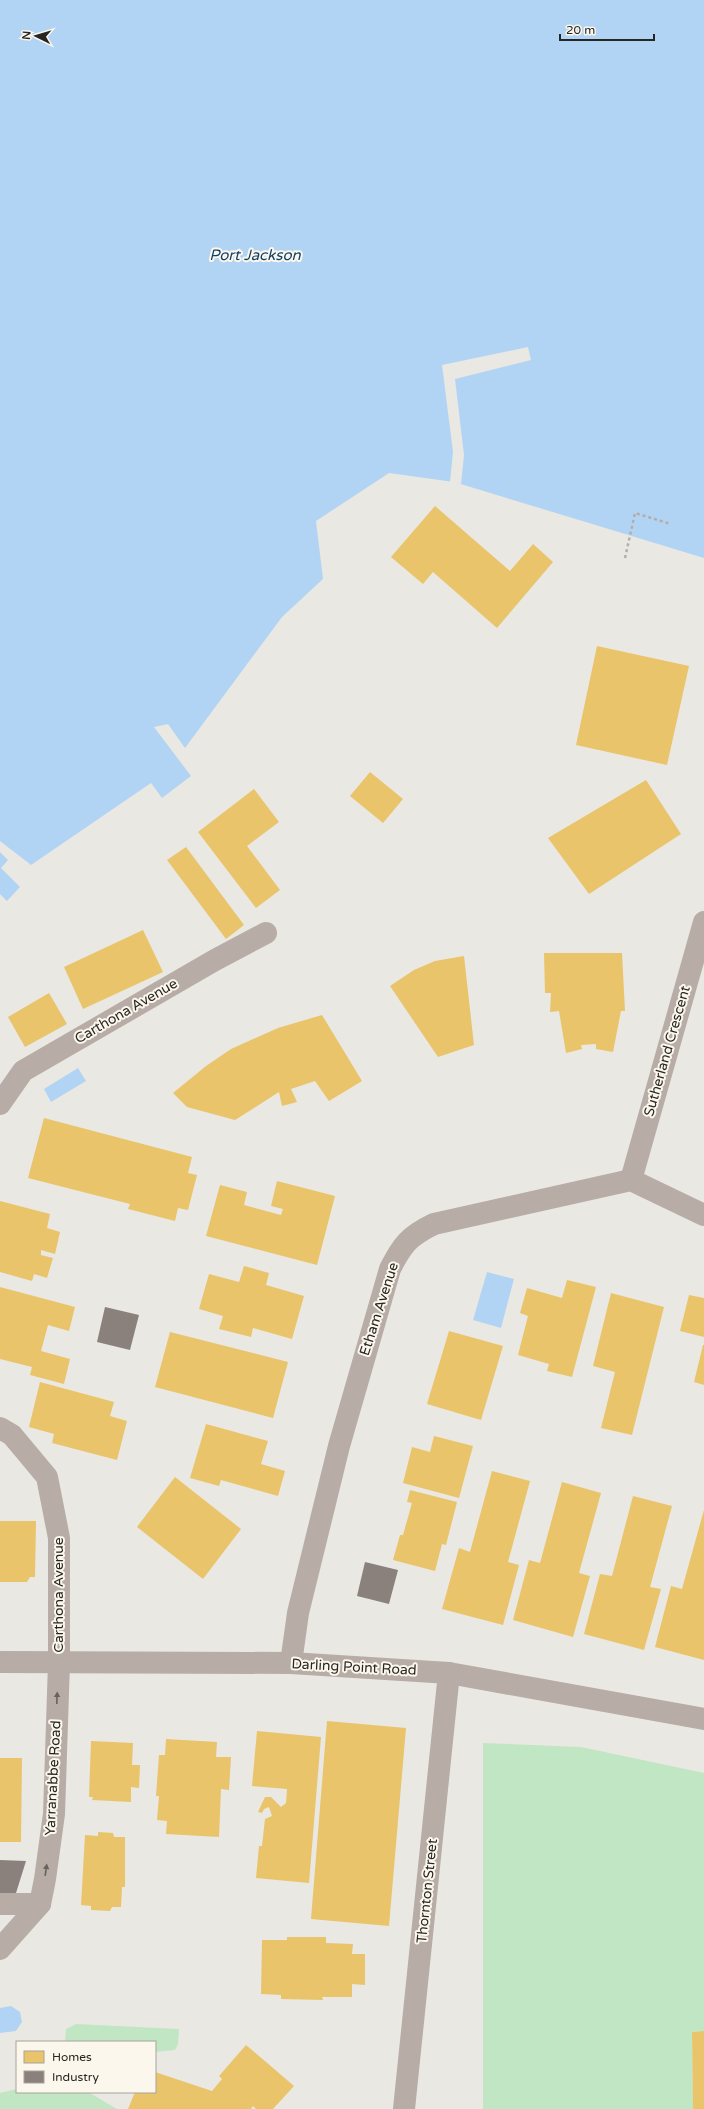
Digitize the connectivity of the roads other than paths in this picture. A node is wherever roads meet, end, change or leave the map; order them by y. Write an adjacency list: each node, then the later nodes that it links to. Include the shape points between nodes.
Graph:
1 (704, 922): 4 (street, Sutherland Crescent)
2 (266, 933): 3 (street, Carthona Avenue, via 23,1071)
3 (0, 1104)
4 (630, 1180): 5 (street); 9 (street, Etham Avenue, via 434,1224 416,1233 401,1247 384,1288 339,1446 298,1613)
5 (704, 1215)
6 (0, 1428): 8 (street, Carthona Avenue, via 12,1436 47,1477 59,1538)
7 (0, 1662): 8 (street, Darling Point Road)
8 (59, 1663): 9 (street, Darling Point Road); 13 (street, Yarranabbe Road, one-way to 8, via 54,1814)
9 (291, 1663): 10 (street, Darling Point Road)
10 (449, 1673): 11 (street, Darling Point Road); 15 (street, Thornton Street)
11 (704, 1719)
12 (0, 1904): 13 (street)
13 (40, 1904): 14 (street)
14 (0, 1949)
15 (404, 2109)

